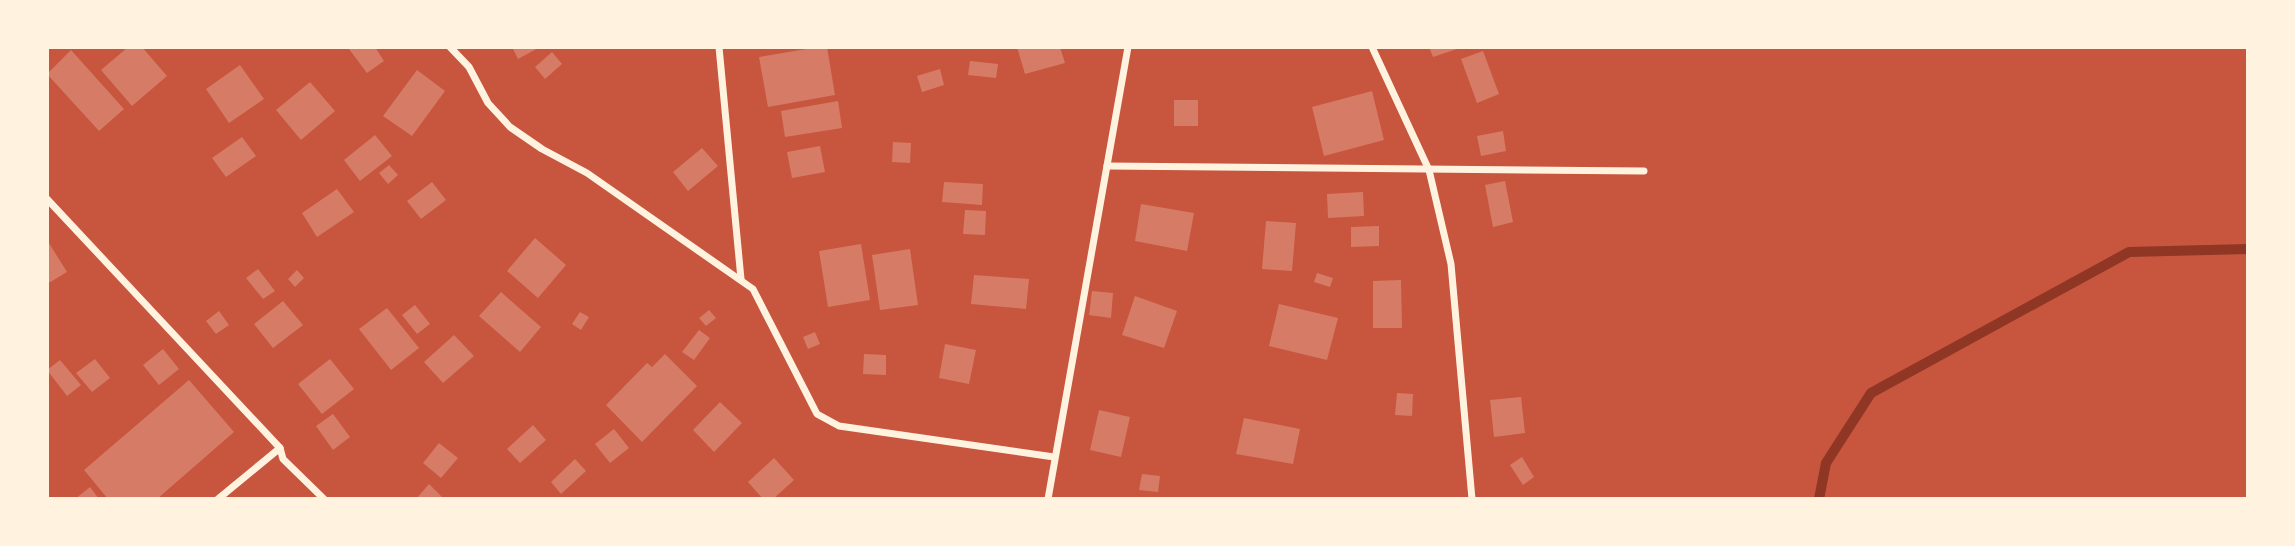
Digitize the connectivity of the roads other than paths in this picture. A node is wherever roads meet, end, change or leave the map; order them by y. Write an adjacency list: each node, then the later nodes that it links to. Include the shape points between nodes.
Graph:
1 (450, 47): 9 (street, via 510,127 587,173)
2 (719, 47): 9 (street)
3 (1128, 47): 5 (street)
4 (1372, 47): 6 (street)
5 (1107, 166): 6 (street); 11 (street)
6 (1429, 170): 7 (street); 15 (street, via 1451,264)
7 (1644, 170)
8 (47, 199): 10 (street)
9 (741, 279): 11 (street, via 763,306 817,414 828,421)
10 (280, 448): 12 (street); 13 (street, via 283,459)
11 (1054, 457): 14 (street)
12 (218, 499)
13 (324, 499)
14 (1048, 499)
15 (1472, 499)

